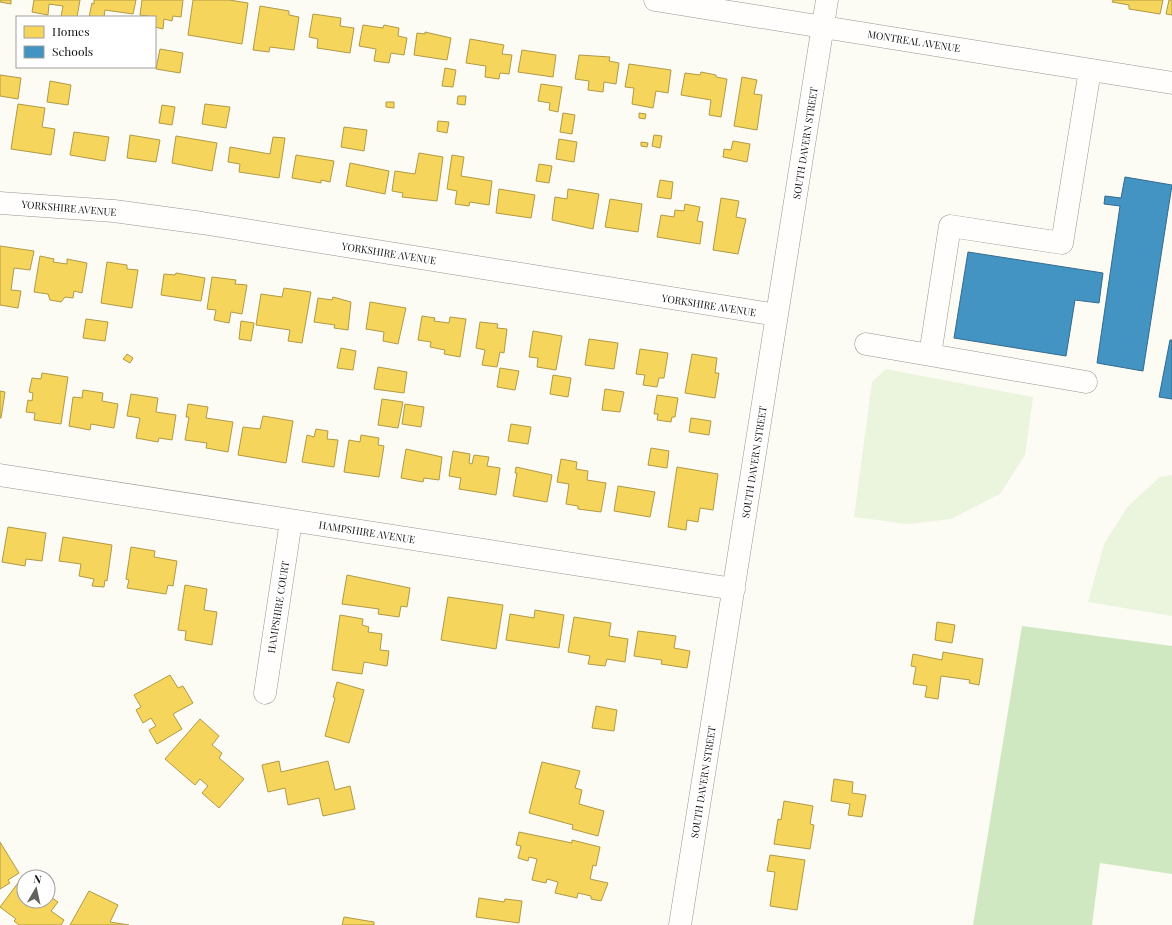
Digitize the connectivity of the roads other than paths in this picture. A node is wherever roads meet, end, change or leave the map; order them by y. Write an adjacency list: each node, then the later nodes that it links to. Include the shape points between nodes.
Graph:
1 (655, 0): 3 (street, MONTREAL AVENUE)
2 (827, 0): 3 (street, SOUTH DAVERN STREET)
3 (823, 26): 4 (street, MONTREAL AVENUE); 7 (street, SOUTH DAVERN STREET)
4 (1090, 70): 5 (street, MONTREAL AVENUE); 9 (street, via 1062,244 950,226)
5 (1172, 83)
6 (0, 203): 7 (street, YORKSHIRE AVENUE, via 114,211 202,223)
7 (777, 315): 13 (street, SOUTH DAVERN STREET)
8 (866, 344): 9 (street)
9 (930, 355): 10 (street)
10 (1086, 382)
11 (0, 474): 12 (street, HAMPSHIRE AVENUE)
12 (291, 521): 13 (street, HAMPSHIRE AVENUE); 14 (street, HAMPSHIRE COURT)
13 (734, 589): 15 (street, SOUTH DAVERN STREET)
14 (265, 693)
15 (680, 925)

